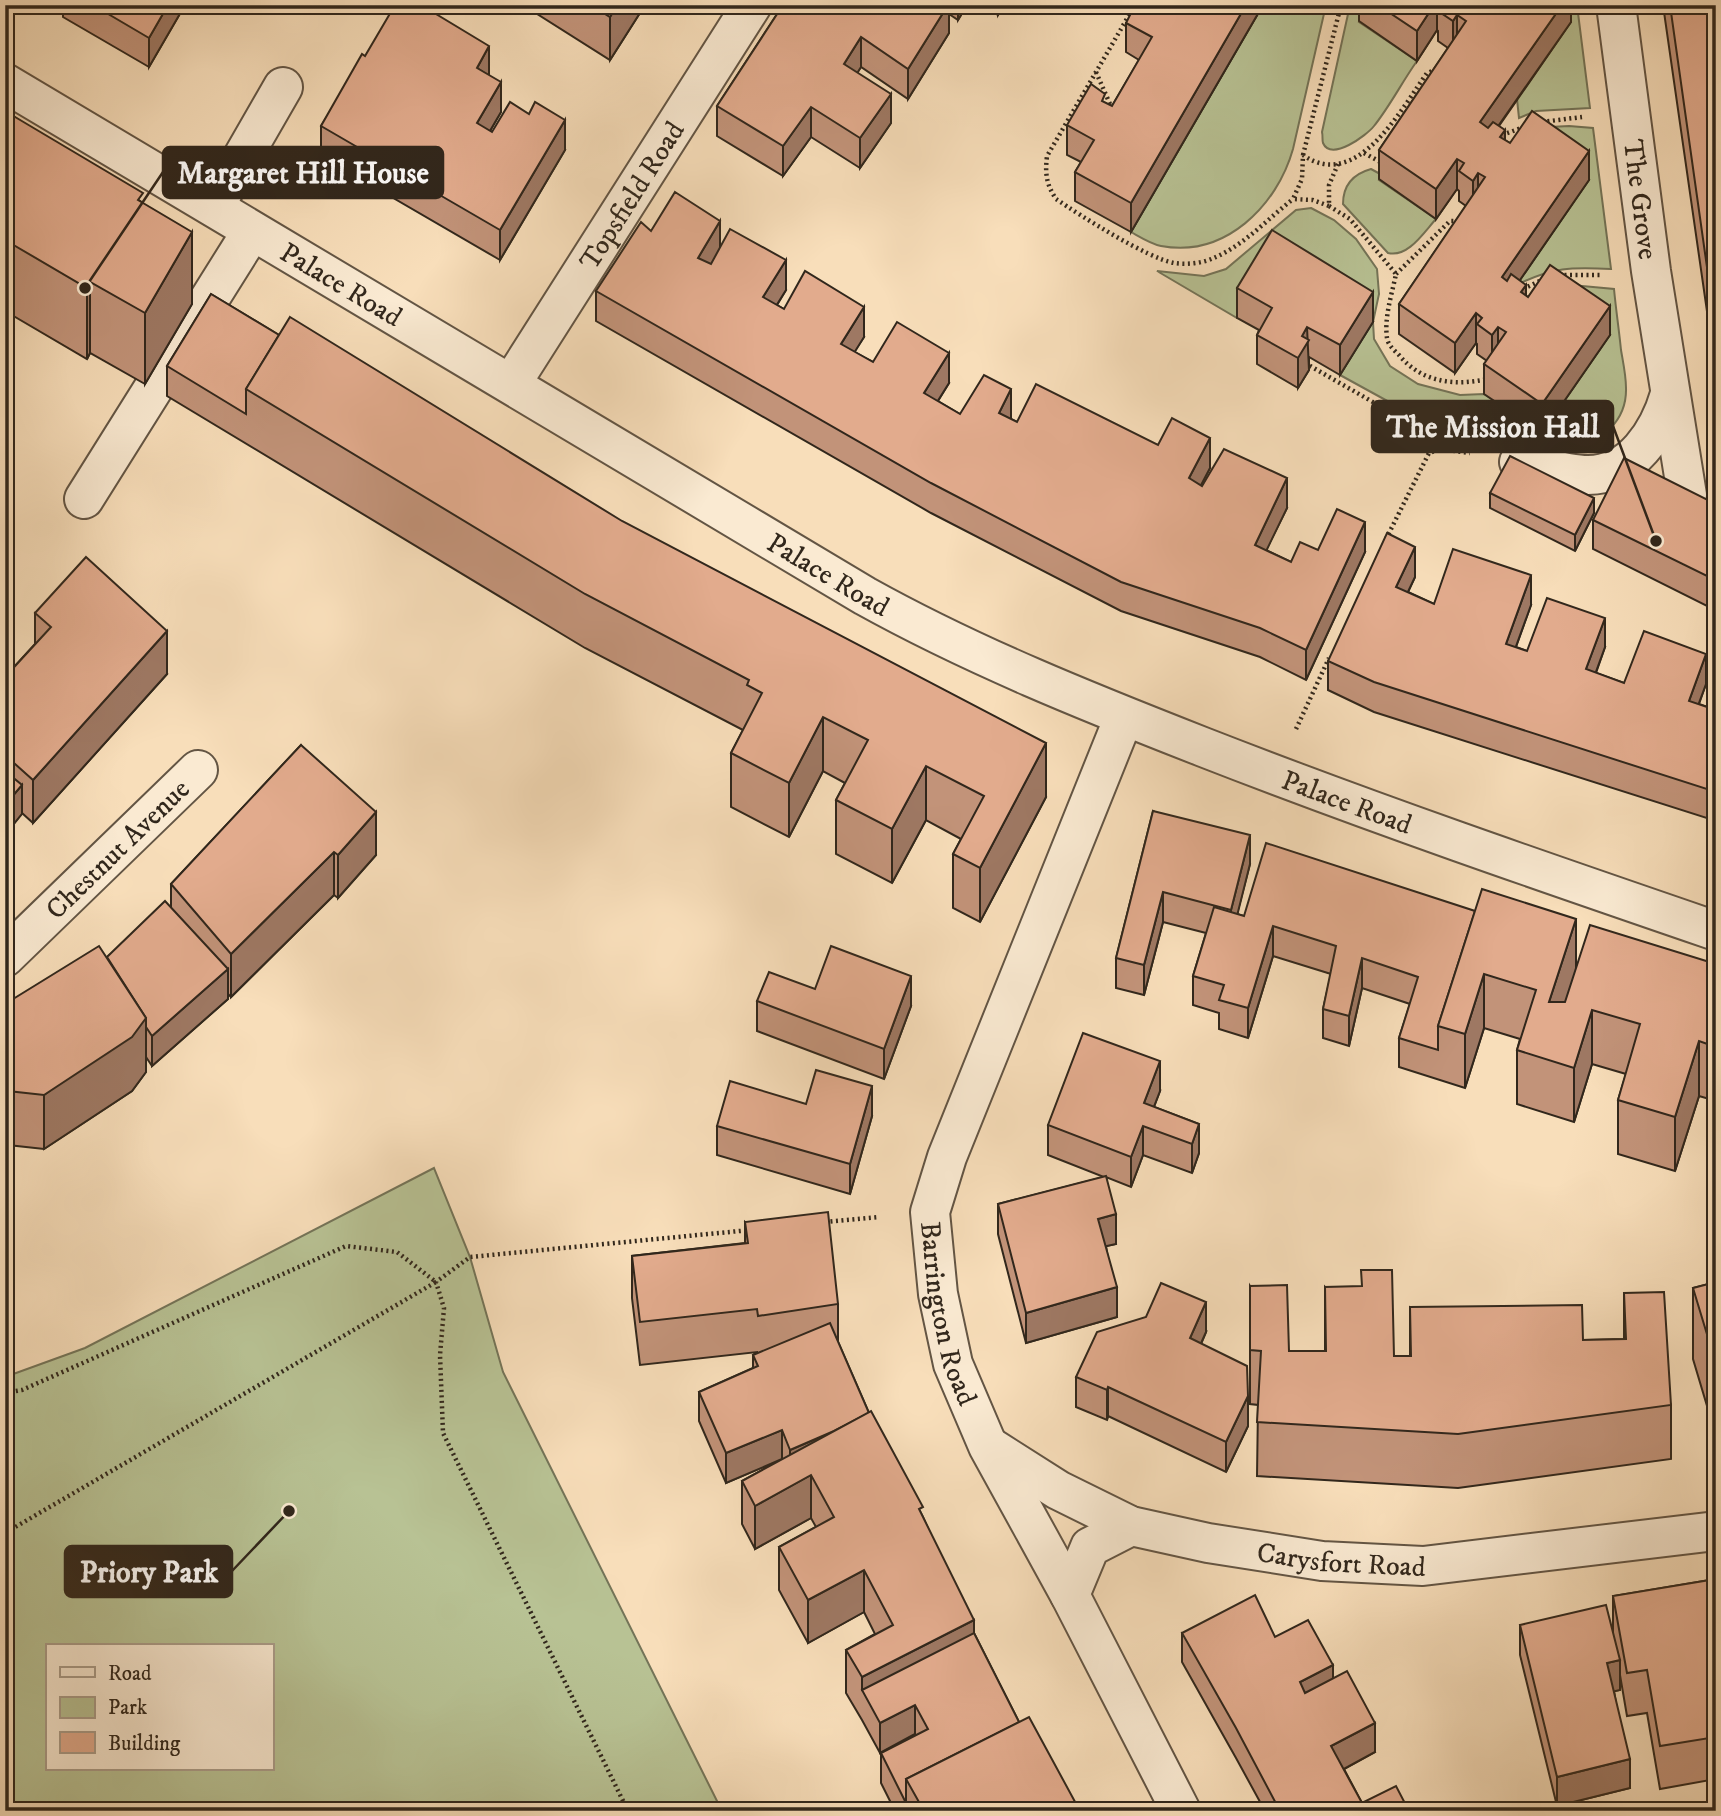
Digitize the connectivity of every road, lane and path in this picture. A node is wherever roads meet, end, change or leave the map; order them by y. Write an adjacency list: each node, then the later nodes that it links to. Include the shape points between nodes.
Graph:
1 (752, 5): 28 (street, Topsfield Road)
2 (1135, 5): 6 (path)
3 (1341, 5): 15 (path)
4 (1616, 5): 29 (street, The Grove)
5 (1437, 70): 14 (path, via 1427,72 1382,137)
6 (1096, 72): 9 (path); 18 (path, via 1047,156 1048,188 1071,209 1147,252 1172,263 1192,264 1216,257)
7 (5, 83): 20 (street, Palace Road)
8 (283, 87): 20 (street)
9 (1114, 114)
10 (1593, 116): 11 (path)
11 (1540, 122)
12 (1528, 125): 13 (path)
13 (1499, 136)
14 (1364, 153): 16 (path); 17 (path)
15 (1303, 155): 16 (path, via 1311,161); 18 (path, via 1302,179)
16 (1338, 164): 19 (path, via 1329,185)
17 (1388, 167)
18 (1293, 199): 19 (path)
19 (1329, 206): 23 (path, via 1350,219)
20 (214, 207): 22 (street, Palace Road)
21 (1463, 222): 23 (path, via 1450,221)
22 (252, 231): 28 (street, Palace Road); 35 (street)
23 (1396, 274): 27 (path, via 1386,323 1388,342 1404,361 1424,376 1443,382 1464,384)
24 (1612, 274): 25 (path, via 1561,274)
25 (1521, 290)
26 (1304, 363): 30 (path)
27 (1496, 377)
28 (511, 383): 38 (street, Palace Road, via 865,596 993,662)
29 (1671, 394): 33 (street, via 1654,435 1641,450 1606,473 1586,475); 34 (street, The Grove)
30 (1418, 428)
31 (1430, 433): 32 (path)
32 (1429, 453): 33 (path, via 1460,451); 36 (path)
33 (1519, 462)
34 (1688, 495)
35 (83, 499)
36 (1381, 549)
37 (1334, 648): 40 (path)
38 (1124, 717): 40 (street, Palace Road); 48 (street, Barrington Road, via 947,1157 930,1212 937,1294 953,1364)
39 (198, 769): 42 (street, Chestnut Avenue)
40 (1276, 775): 41 (street, Palace Road)
41 (1716, 931)
42 (5, 957)
43 (890, 1216): 44 (path)
44 (817, 1223)
45 (761, 1229): 46 (path, via 470,1257)
46 (436, 1282): 47 (path, via 397,1252 346,1246 22,1390); 51 (path); 53 (path, via 444,1308 440,1354 443,1433)
47 (5, 1393)
48 (988, 1446): 49 (street, Carysfort Road, via 1058,1490); 52 (street, Barrington Road)
49 (1131, 1526): 50 (street, Carysfort Road, via 1322,1561 1423,1566); 52 (street, via 1090,1547)
50 (1716, 1531)
51 (5, 1533)
52 (1070, 1595): 54 (street, Barrington Road)
53 (628, 1811)
54 (1181, 1811)

